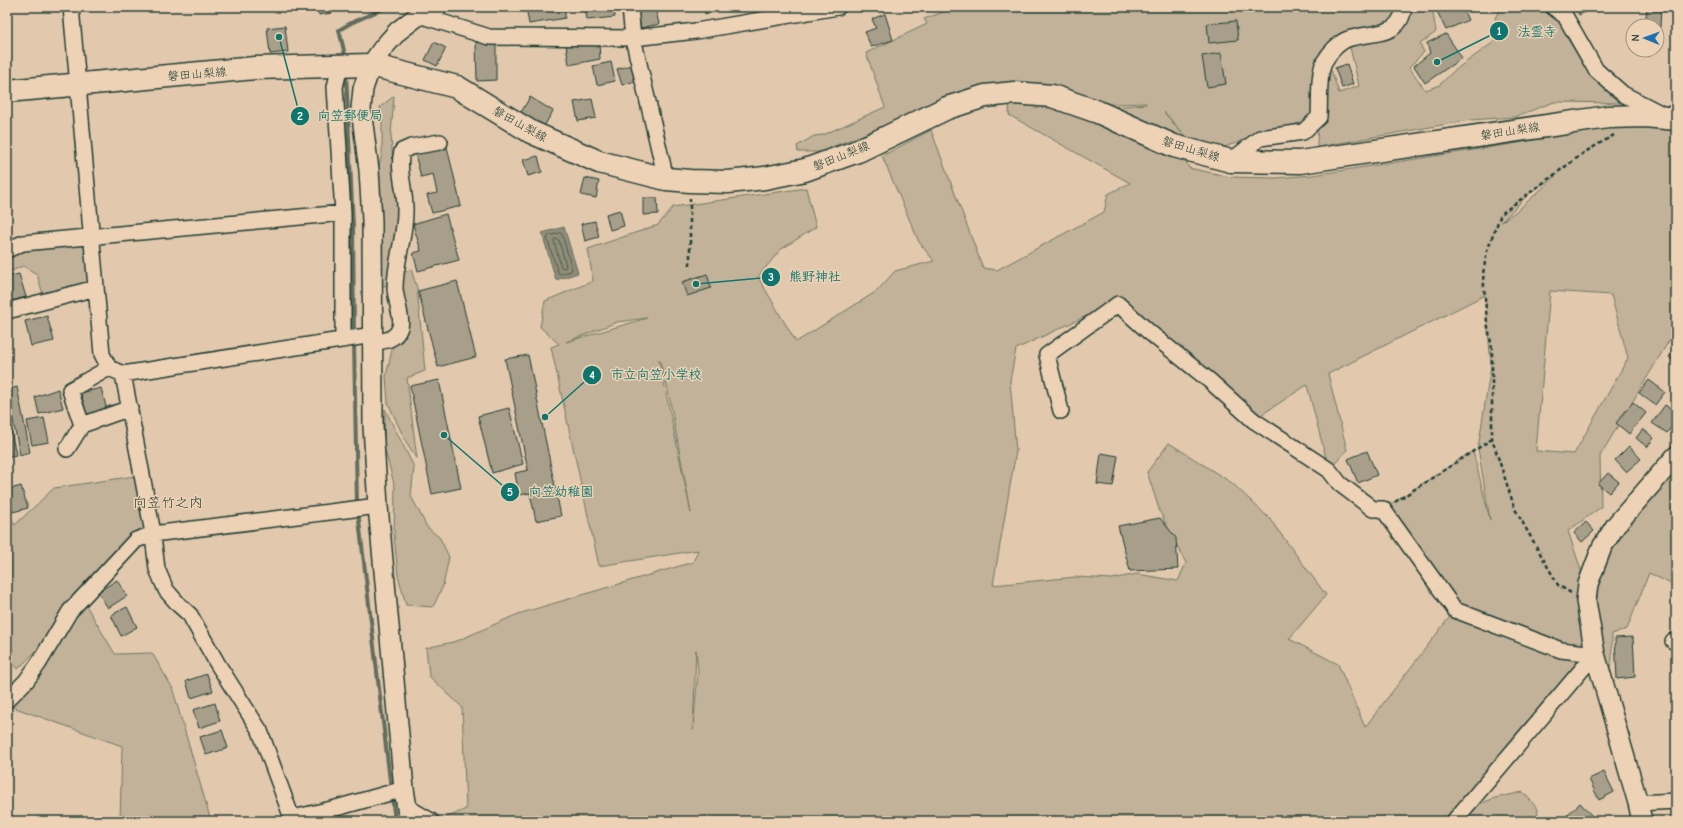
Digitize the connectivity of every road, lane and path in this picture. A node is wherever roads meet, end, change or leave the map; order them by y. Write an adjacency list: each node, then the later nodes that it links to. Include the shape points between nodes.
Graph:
1 (71, 7): 11 (street)
2 (437, 7): 7 (street)
3 (630, 7): 8 (street)
4 (838, 7): 8 (street)
5 (1404, 7): 16 (street, via 1402,18 1392,29 1347,39 1334,48 1324,62 1319,117 1303,132 1260,138)
6 (1553, 7): 13 (street, via 1564,16 1596,70 1623,94)
7 (419, 15): 8 (street, via 488,37); 9 (street, via 398,31)
8 (633, 38): 17 (street)
9 (371, 65): 10 (main road, 磐田山梨線); 17 (main road, 磐田山梨線, via 457,88 531,132 592,159); 25 (street, via 363,89 361,109 372,220)
10 (340, 66): 11 (main road, 磐田山梨線, via 255,68); 19 (street, via 336,87)
11 (78, 84): 12 (main road, 磐田山梨線); 20 (street)
12 (7, 91)
13 (1673, 118): 16 (main road, 磐田山梨線, via 1608,117 1300,162)
14 (1619, 132): 32 (path, via 1584,152 1501,214 1487,251 1483,274 1492,348)
15 (440, 142): 25 (street, via 402,151 399,161 406,211 395,289 401,326 395,337 389,340)
16 (1231, 161): 18 (main road, 磐田山梨線, via 1174,146 1098,112 1052,96 1014,93 985,96 947,108 858,151 805,170 728,182)
17 (666, 179): 18 (main road, 磐田山梨線)
18 (690, 181): 22 (path)
19 (343, 213): 20 (street); 26 (street)
20 (91, 237): 21 (street, via 23,243); 23 (street)
21 (7, 250)
22 (690, 267)
23 (96, 288): 24 (street); 27 (street, via 102,354)
24 (7, 311)
25 (373, 339): 26 (street); 35 (street, via 373,426)
26 (343, 340): 28 (street)
27 (109, 368): 28 (street); 31 (street, via 70,390)
28 (123, 374): 29 (street)
29 (130, 408): 31 (street); 37 (street)
30 (1061, 411): 36 (street, via 1047,355 1118,304 1253,420 1329,470 1340,484 1374,510)
31 (82, 425): 33 (street)
32 (1492, 439): 36 (path); 38 (path, via 1515,509 1558,586)
33 (67, 449)
34 (1676, 456): 38 (street, via 1616,525 1602,547 1591,572)
35 (378, 506): 37 (street); 42 (street)
36 (1383, 509): 39 (street, via 1455,610 1561,650)
37 (153, 534): 40 (street, via 136,540 70,610 26,681); 44 (street, via 156,569 166,590 190,615 216,663 260,731)
38 (1586, 601): 39 (street)
39 (1595, 654): 43 (street); 46 (street)
40 (7, 700)
41 (1676, 801): 43 (street)
42 (407, 806): 44 (street, via 336,808); 45 (street)
43 (1640, 812)
44 (293, 819)
45 (431, 821)
46 (1454, 821)

